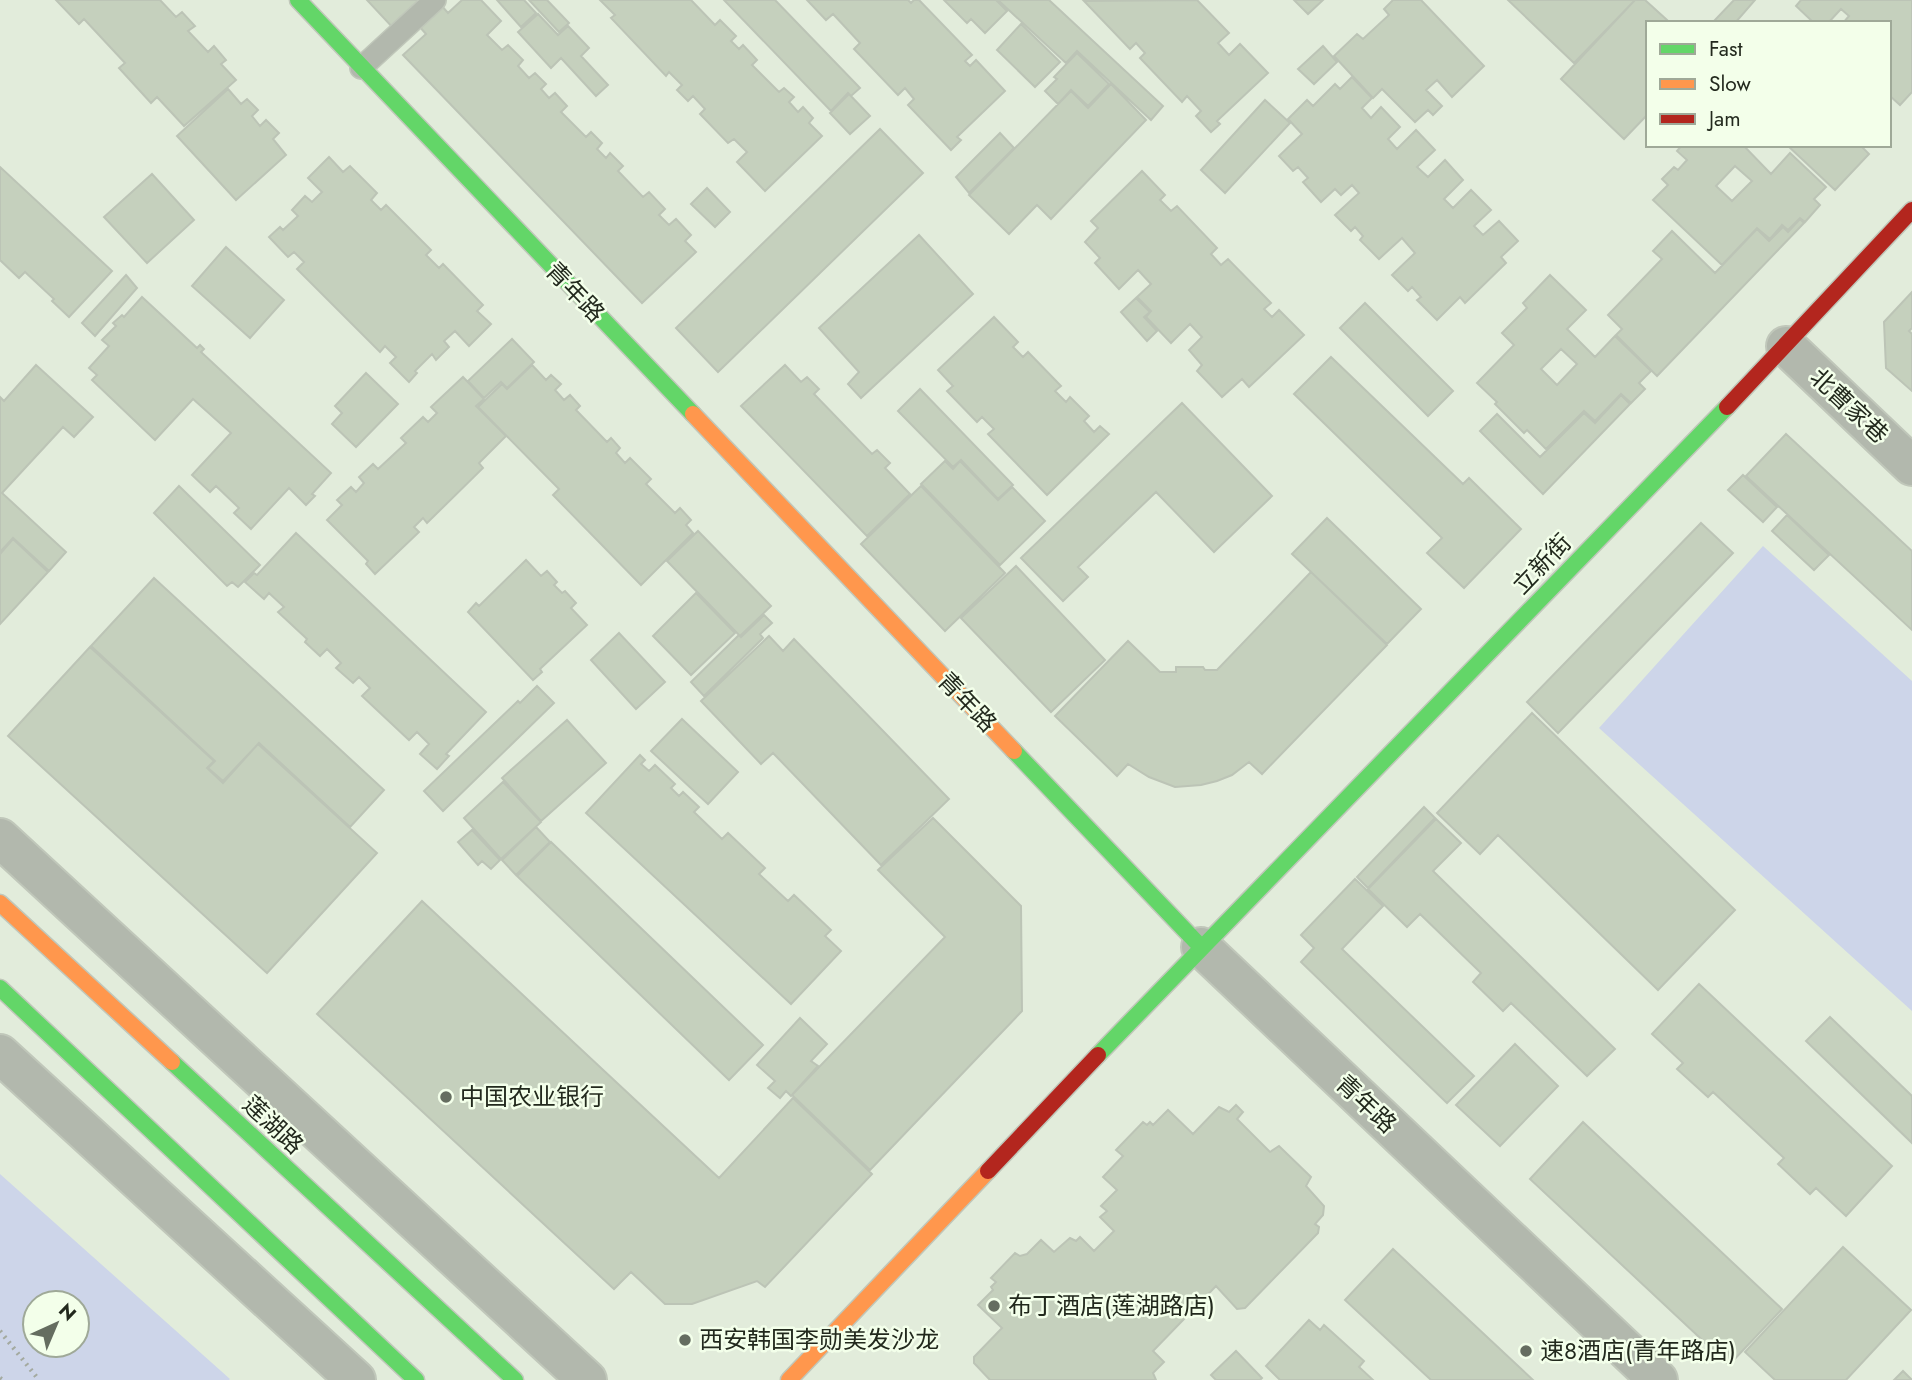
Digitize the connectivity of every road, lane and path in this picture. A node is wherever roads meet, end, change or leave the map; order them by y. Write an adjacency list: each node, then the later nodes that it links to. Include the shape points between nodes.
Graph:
1 (298, 0): 3 (street, 青年路)
2 (435, 0): 3 (lane)
3 (361, 68): 9 (street, 青年路)
4 (1912, 210): 5 (street, 立新街)
5 (1786, 346): 6 (street, 北曹家巷); 9 (street, 立新街)
6 (1912, 466)
7 (0, 838): 17 (street)
8 (0, 903): 16 (street, 莲湖路)
9 (1200, 947): 18 (street, 立新街); 19 (street, 青年路)
10 (0, 988): 15 (street)
11 (0, 1054): 14 (street)
12 (0, 1331): 13 (path)
13 (39, 1380)
14 (356, 1380)
15 (416, 1380)
16 (515, 1380)
17 (587, 1380)
18 (789, 1380)
19 (1658, 1380)

